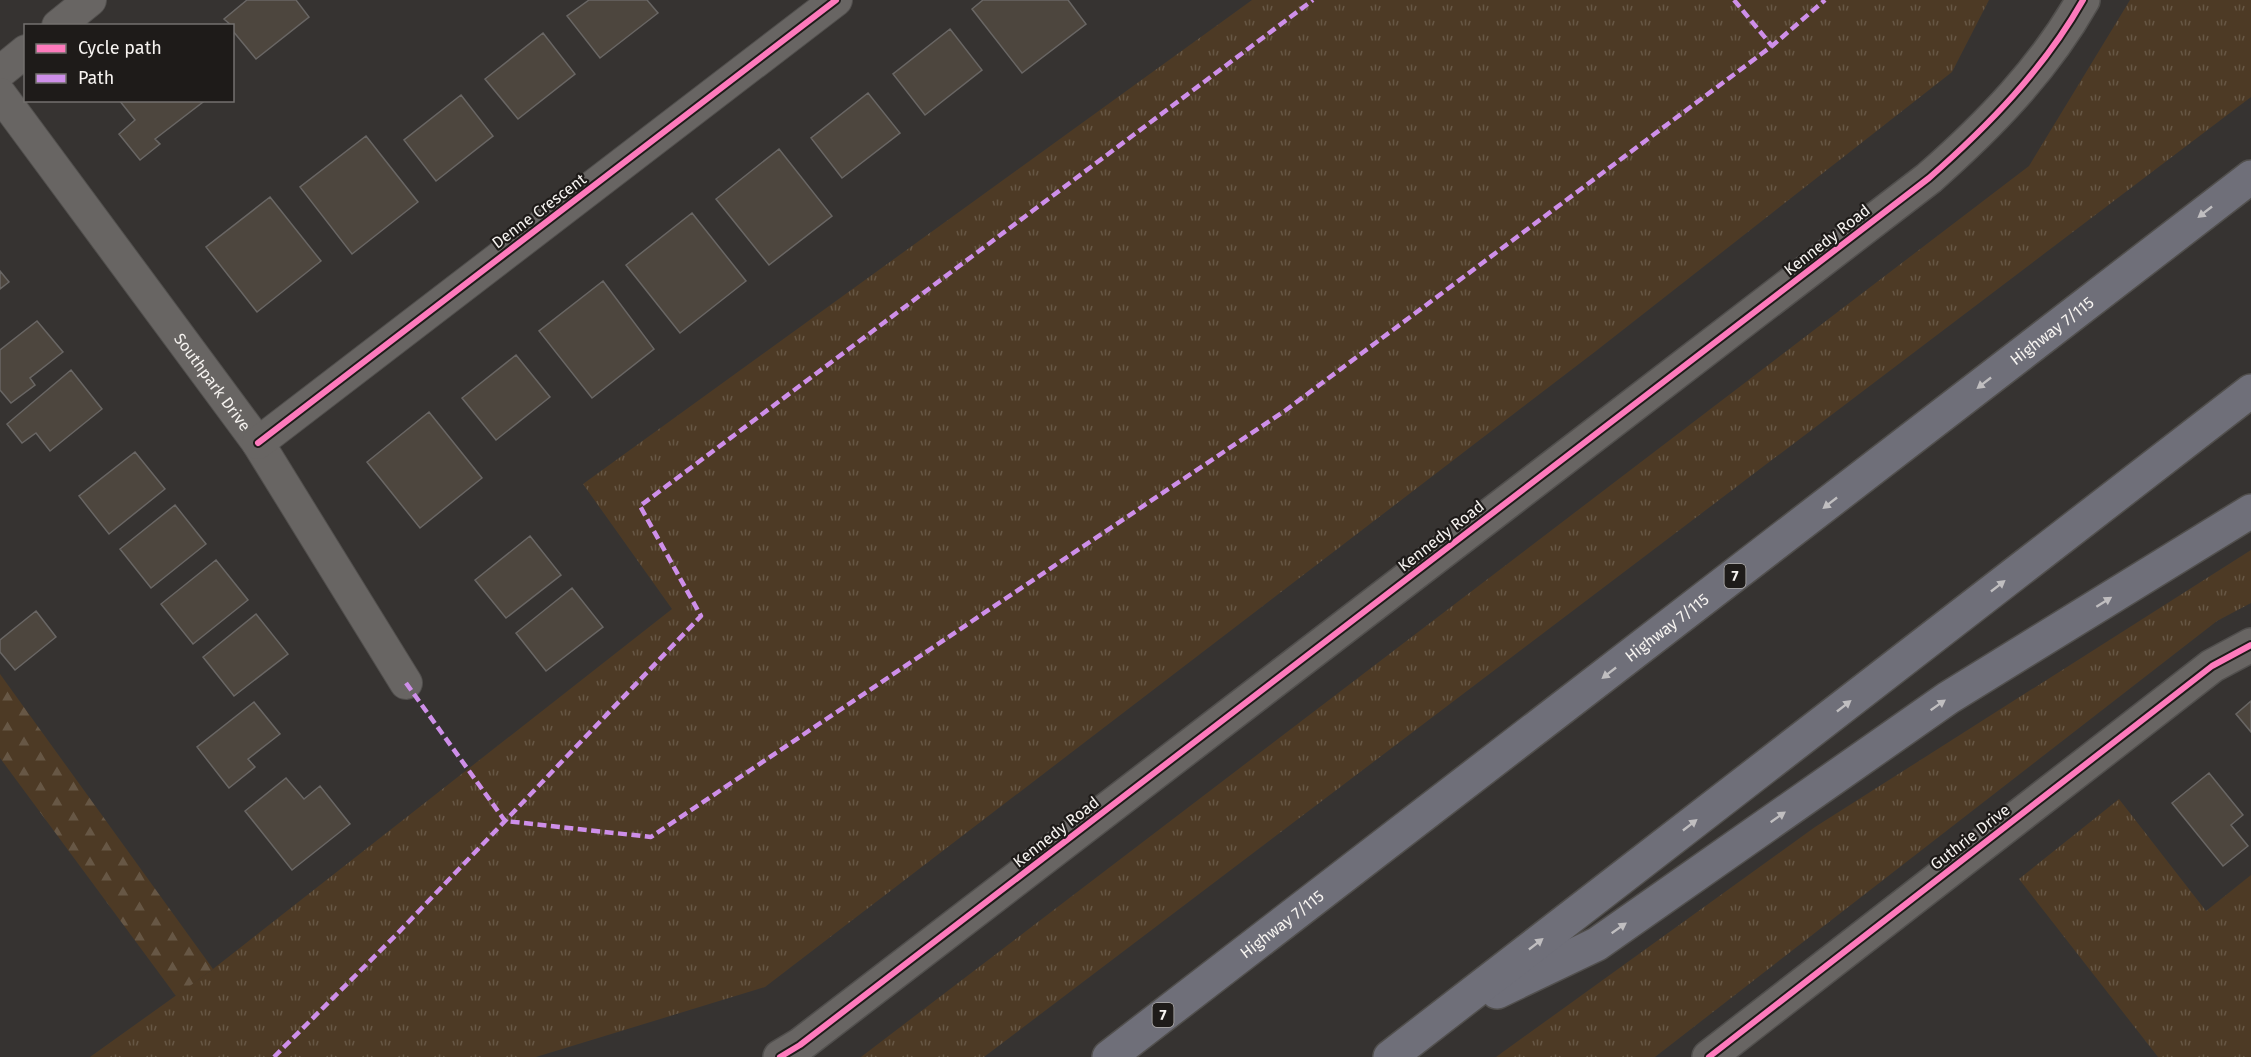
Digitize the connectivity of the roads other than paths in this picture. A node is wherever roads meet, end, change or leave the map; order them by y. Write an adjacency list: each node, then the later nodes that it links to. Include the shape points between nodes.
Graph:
1 (90, 0): 4 (street)
2 (836, 0): 10 (street, Denne Crescent)
3 (2083, 0): 16 (street, Kennedy Road, via 2071,21 1988,126 1929,178)
4 (60, 24)
5 (24, 53): 6 (street)
6 (0, 72)
7 (0, 94): 10 (street, Southpark Drive)
8 (2251, 177): 14 (highway, Highway 7/115 / 7, one-way to 14)
9 (2251, 391): 15 (highway, one-way to 9)
10 (258, 443): 13 (street, Southpark Drive)
11 (2251, 511): 15 (highway, one-way to 11, via 1597,944 1948,698)
12 (2251, 645): 20 (street, Guthrie Drive, via 2212,666)
13 (406, 683)
14 (1217, 973): 17 (highway); 18 (highway, Highway 7/115 / 7)
15 (1436, 1021): 19 (highway)
16 (780, 1057)
17 (1097, 1057)
18 (1109, 1057)
19 (1390, 1057)
20 (1709, 1057)

